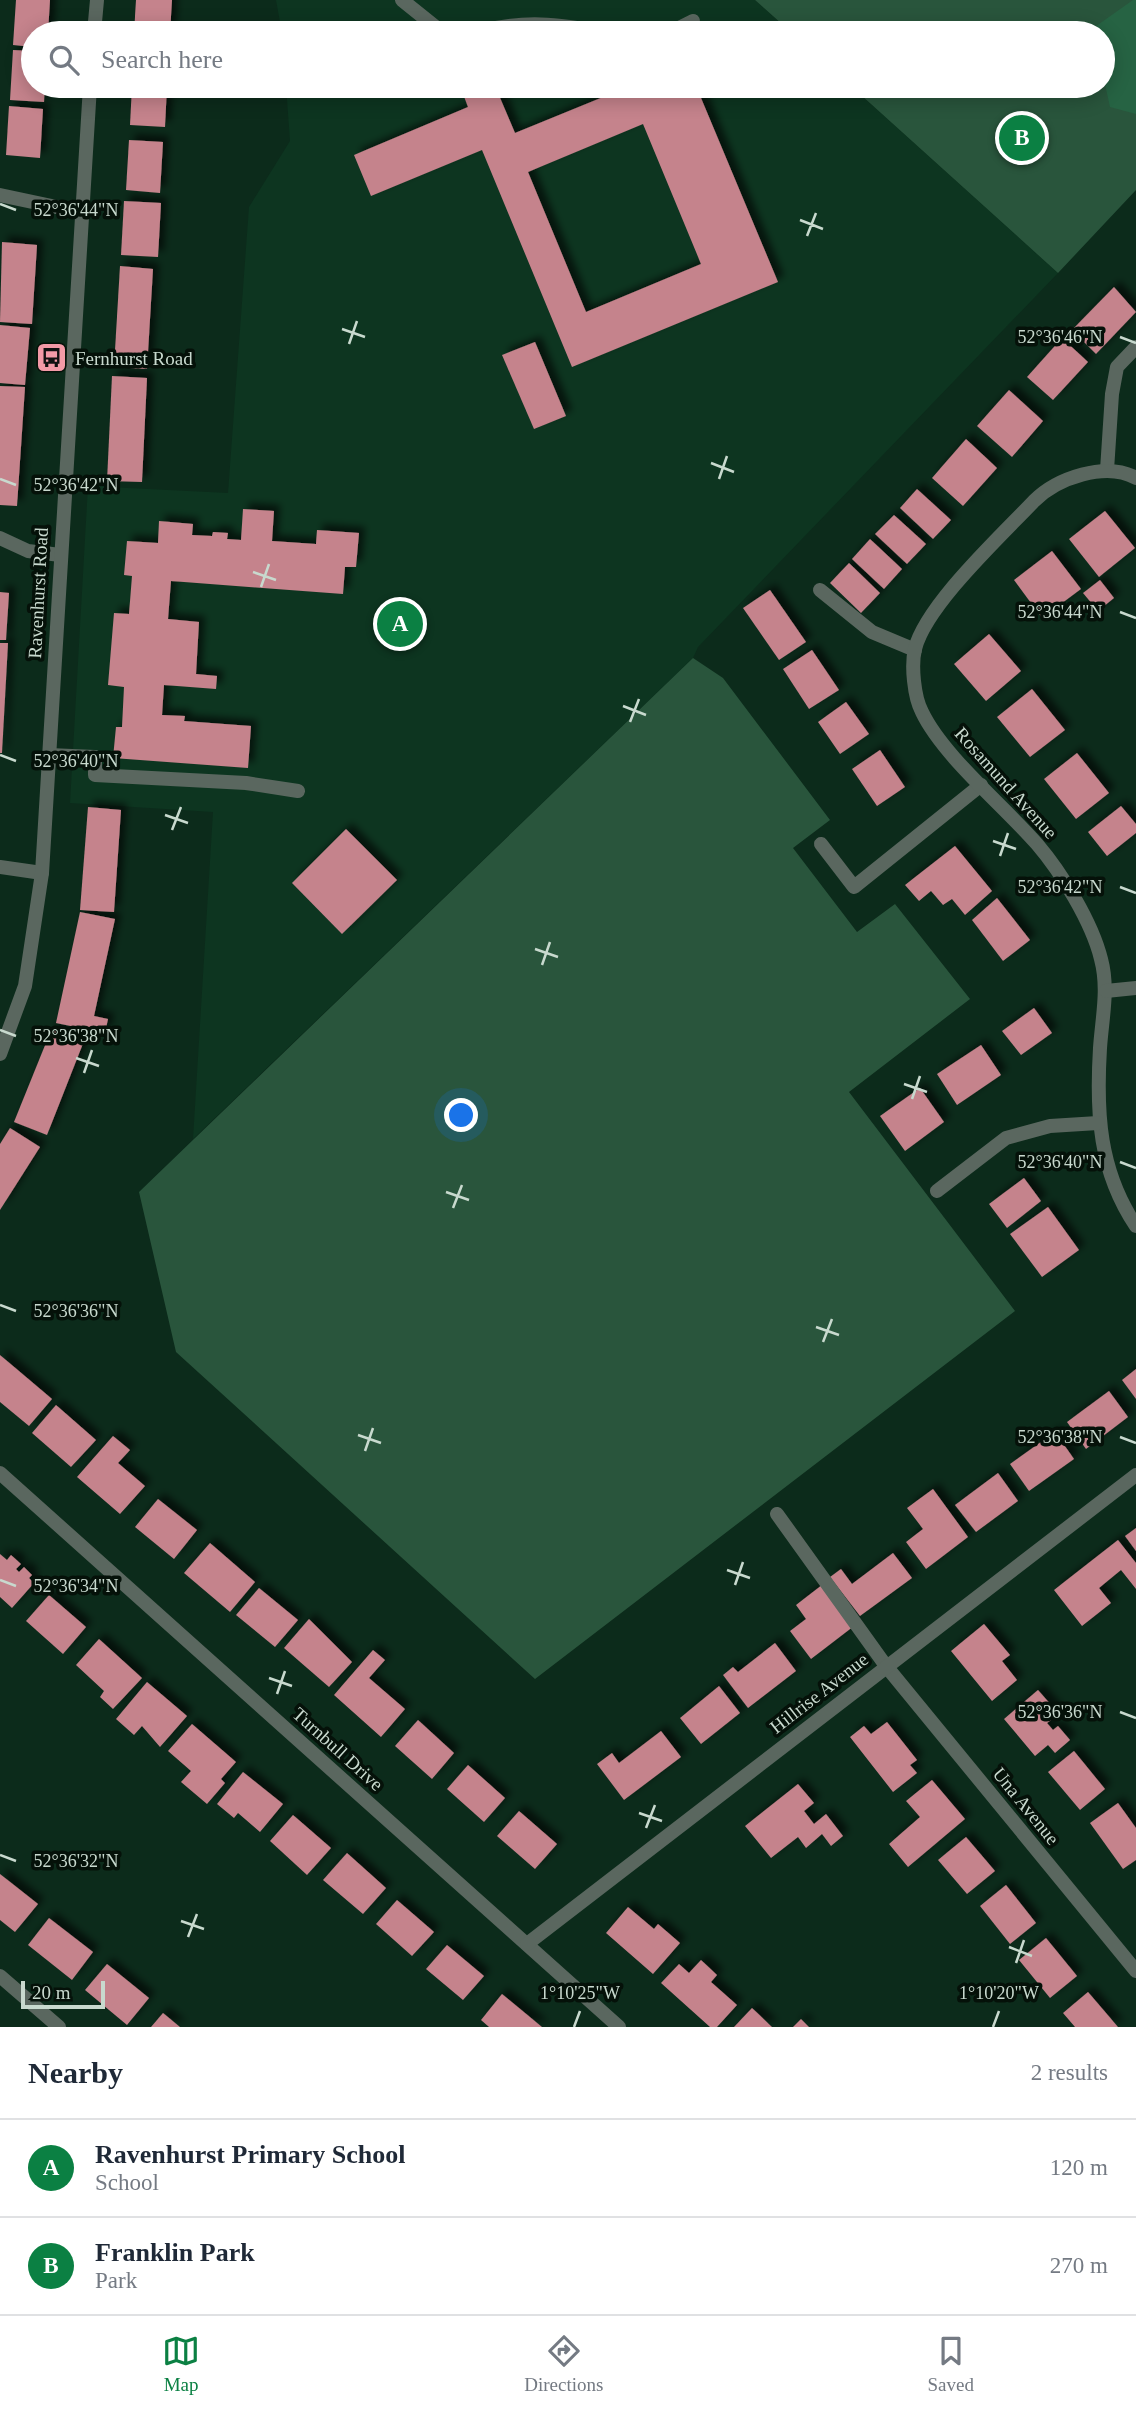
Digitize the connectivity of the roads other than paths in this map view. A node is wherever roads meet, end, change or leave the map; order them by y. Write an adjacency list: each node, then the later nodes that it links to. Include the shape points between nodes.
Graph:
1 (97, 0): 3 (street)
2 (402, 0): 4 (street)
3 (95, 21)
4 (428, 21)
5 (89, 98): 7 (street, Ravenhurst Road)
6 (0, 195): 7 (street)
7 (80, 212): 12 (street, Ravenhurst Road)
8 (1136, 347): 9 (street, via 1117,367)
9 (1107, 470): 10 (street); 14 (street, via 1087,471 1040,495 943,601)
10 (1136, 478)
11 (0, 538): 12 (street, via 28,551)
12 (60, 555): 15 (street, Ravenhurst Road)
13 (820, 590): 14 (street, via 872,632)
14 (915, 650): 16 (street, Rosamund Avenue, via 921,711)
15 (49, 755): 17 (street, via 95,757 95,775 246,783); 20 (street, Ravenhurst Road)
16 (981, 785): 18 (street, via 854,887); 22 (street, Rosamund Avenue, via 1038,846 1085,917 1101,958)
17 (298, 791)
18 (821, 844)
19 (0, 867): 20 (street)
20 (42, 873): 23 (street, Ravenhurst Road, via 25,986)
21 (1136, 988): 22 (street)
22 (1106, 991): 24 (street, Rosamund Avenue)
23 (0, 1054)
24 (1098, 1123): 25 (street, via 1050,1126 1006,1138); 26 (street, Rosamund Avenue, via 1109,1174)
25 (936, 1191)
26 (1136, 1226)
27 (0, 1473): 31 (street, Turnbull Drive)
28 (1136, 1475): 30 (street, Hillrise Avenue)
29 (777, 1514): 30 (street, Una Avenue)
30 (886, 1666): 31 (street, Hillrise Avenue); 32 (street, Una Avenue)
31 (527, 1944): 35 (street, Turnbull Drive)
32 (1136, 1970)
33 (0, 1976): 34 (street)
34 (59, 2027)
35 (619, 2027)

